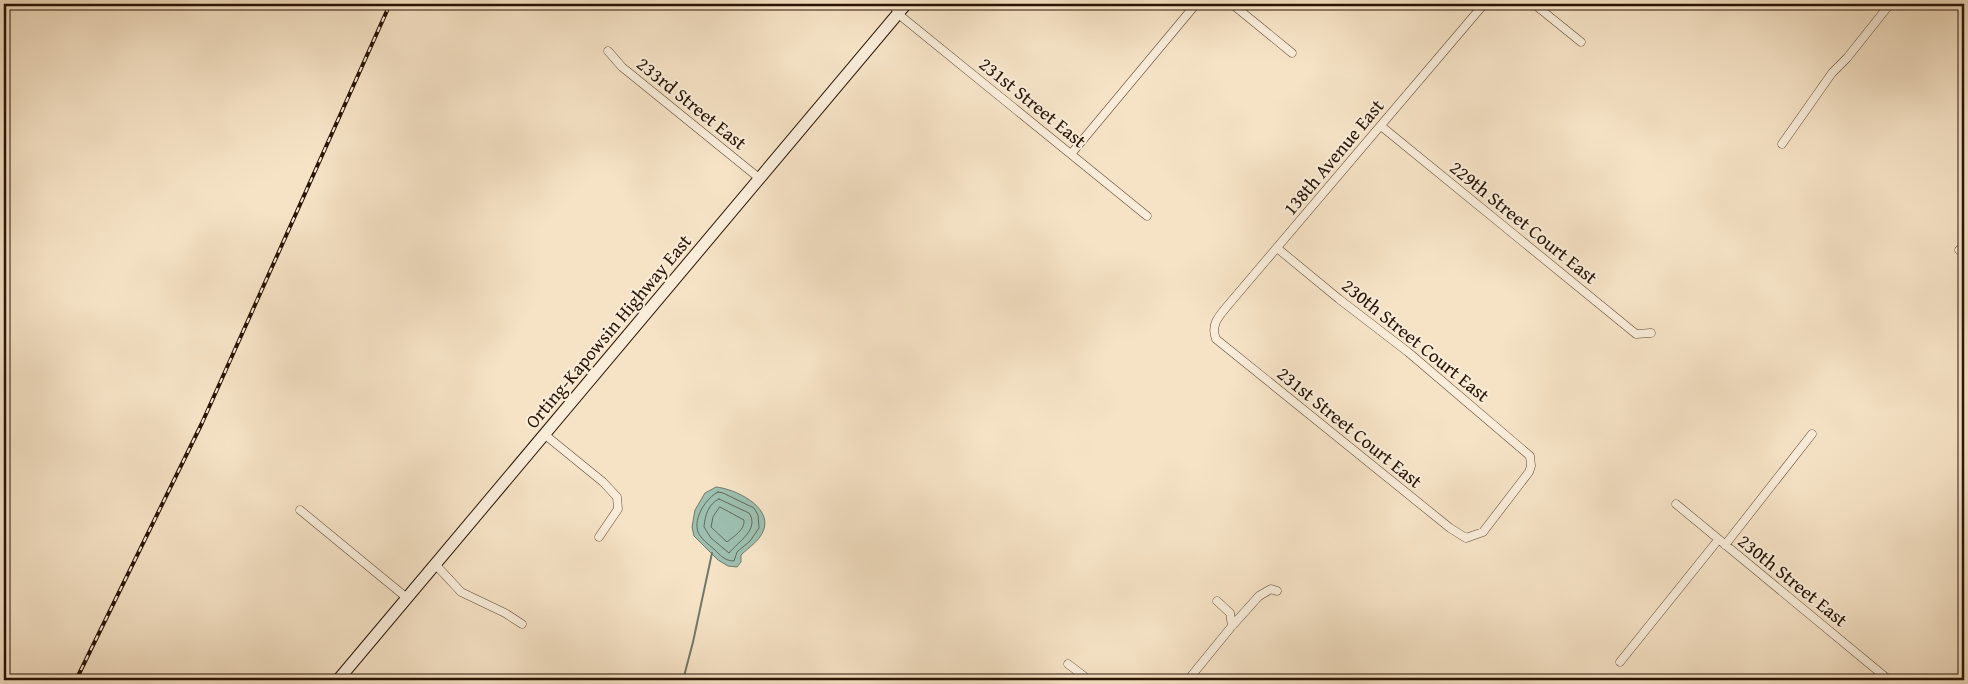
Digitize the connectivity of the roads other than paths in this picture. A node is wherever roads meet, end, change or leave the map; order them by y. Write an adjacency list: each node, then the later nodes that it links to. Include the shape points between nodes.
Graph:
1 (890, 4): 7 (street, 231st Street East)
2 (1196, 4): 13 (street)
3 (1232, 4): 10 (street)
4 (1484, 4): 11 (street, 138th Avenue East)
5 (1534, 4): 8 (street)
6 (1890, 4): 12 (street, via 1848,58 1832,72)
7 (901, 9): 13 (street, 231st Street East); 14 (main road, Orting-Kapowsin Highway East)
8 (1581, 42)
9 (608, 51): 14 (street, 233rd Street East, via 622,67)
10 (1292, 53)
11 (1381, 126): 16 (street, 138th Avenue East); 17 (street, 229th Street Court East, via 1636,334)
12 (1782, 144)
13 (1071, 154): 15 (street, 231st Street East)
14 (758, 178): 19 (main road, Orting-Kapowsin Highway East)
15 (1147, 216)
16 (1277, 248): 18 (street, 138th Avenue East, via 1219,316); 24 (street, 230th Street Court East, via 1452,388 1523,448 1532,460 1529,472 1483,532)
17 (1651, 333)
18 (1214, 334): 24 (street, 231st Street Court East, via 1216,339 1450,528 1461,536)
19 (544, 434): 23 (street, via 617,496 618,509); 27 (main road, Orting-Kapowsin Highway East)
20 (1812, 434): 26 (street)
21 (1676, 504): 25 (street, 230th Street East)
22 (300, 510): 29 (street)
23 (599, 537)
24 (1471, 537)
25 (1718, 540): 26 (street, 230th Street East); 33 (street)
26 (1725, 545): 36 (street, 230th Street East)
27 (436, 564): 29 (main road, Orting-Kapowsin Highway East); 31 (street, via 461,592)
28 (1277, 591): 32 (street, via 1271,589 1259,596)
29 (407, 598): 37 (main road, Orting-Kapowsin Highway East)
30 (1217, 601): 32 (street, via 1230,613)
31 (522, 624)
32 (1232, 626): 35 (street)
33 (1620, 662)
34 (1068, 664): 38 (street)
35 (1191, 677): 39 (street)
36 (1885, 679)
37 (338, 680)
38 (1089, 680)
39 (1200, 680)

